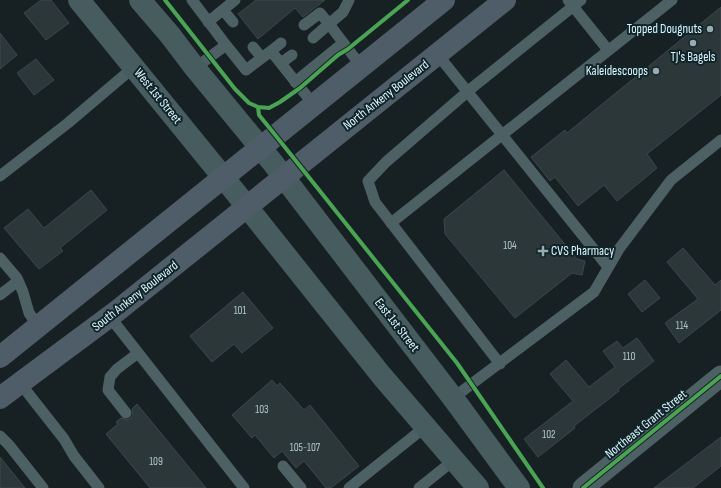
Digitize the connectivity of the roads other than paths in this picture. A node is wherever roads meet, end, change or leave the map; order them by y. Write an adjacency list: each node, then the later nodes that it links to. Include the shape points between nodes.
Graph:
1 (79, 0): 26 (main road, West 1st Street)
2 (140, 0): 27 (main road)
3 (192, 0): 11 (lane)
4 (235, 0): 10 (lane)
5 (349, 0): 13 (lane, via 343,12)
6 (444, 0): 25 (main road, North Ankeny Boulevard)
7 (505, 0): 23 (main road, North Ankeny Boulevard)
8 (672, 0): 20 (lane)
9 (574, 2): 20 (lane); 29 (lane)
10 (223, 10): 11 (lane); 12 (lane)
11 (208, 22): 18 (lane)
12 (233, 22)
13 (329, 24): 14 (lane, via 320,13); 15 (lane); 17 (lane)
14 (304, 25)
15 (313, 38)
16 (281, 43): 21 (lane)
17 (343, 43): 25 (lane); 28 (lane)
18 (226, 45): 21 (lane, via 246,70); 27 (lane)
19 (253, 47): 21 (lane)
20 (608, 50): 31 (lane)
21 (267, 54): 24 (lane)
22 (292, 55): 24 (lane)
23 (438, 55): 29 (lane); 34 (main road, North Ankeny Boulevard)
24 (281, 63): 28 (lane)
25 (361, 66): 30 (main road, North Ankeny Boulevard)
26 (134, 67): 35 (lane); 36 (main road, West 1st Street)
27 (195, 68): 34 (main road)
28 (295, 82): 30 (lane)
29 (467, 92): 31 (lane); 37 (lane, via 386,162 368,181 375,202)
30 (314, 105): 34 (main road, North Ankeny Boulevard)
31 (502, 134): 37 (lane); 39 (lane)
32 (721, 140): 39 (lane, via 671,180 619,248)
33 (242, 164): 34 (main road, North Ankeny Boulevard); 36 (main road, South Ankeny Boulevard)
34 (271, 170): 36 (main road, South Ankeny Boulevard); 50 (main road, East 1st Street)
35 (0, 176)
36 (236, 192): 42 (main road, South Ankeny Boulevard); 43 (main road, South Ankeny Boulevard); 52 (main road)
37 (391, 223): 46 (lane)
38 (0, 258): 40 (lane)
39 (608, 267): 46 (lane, via 594,292)
40 (18, 281): 41 (lane); 43 (lane, via 24,292 29,313)
41 (0, 295)
42 (110, 316): 44 (lane); 48 (main road, South Ankeny Boulevard)
43 (38, 326): 45 (main road, South Ankeny Boulevard)
44 (138, 353): 51 (lane, via 110,377 108,390); 58 (lane)
45 (0, 357)
46 (500, 364): 50 (lane)
47 (721, 376): 64 (street, Northeast Grant Street)
48 (20, 383): 49 (main road, South Ankeny Boulevard); 57 (lane)
49 (0, 398)
50 (453, 398): 63 (main road, East 1st Street)
51 (126, 413)
52 (425, 427): 54 (main road); 60 (lane)
53 (0, 436): 56 (lane)
54 (454, 460): 61 (lane); 62 (main road)
55 (283, 466): 59 (lane)
56 (42, 488)
57 (99, 488)
58 (244, 488)
59 (301, 488)
60 (349, 488)
61 (418, 488)
62 (478, 488)
63 (519, 488)
64 (583, 488)

